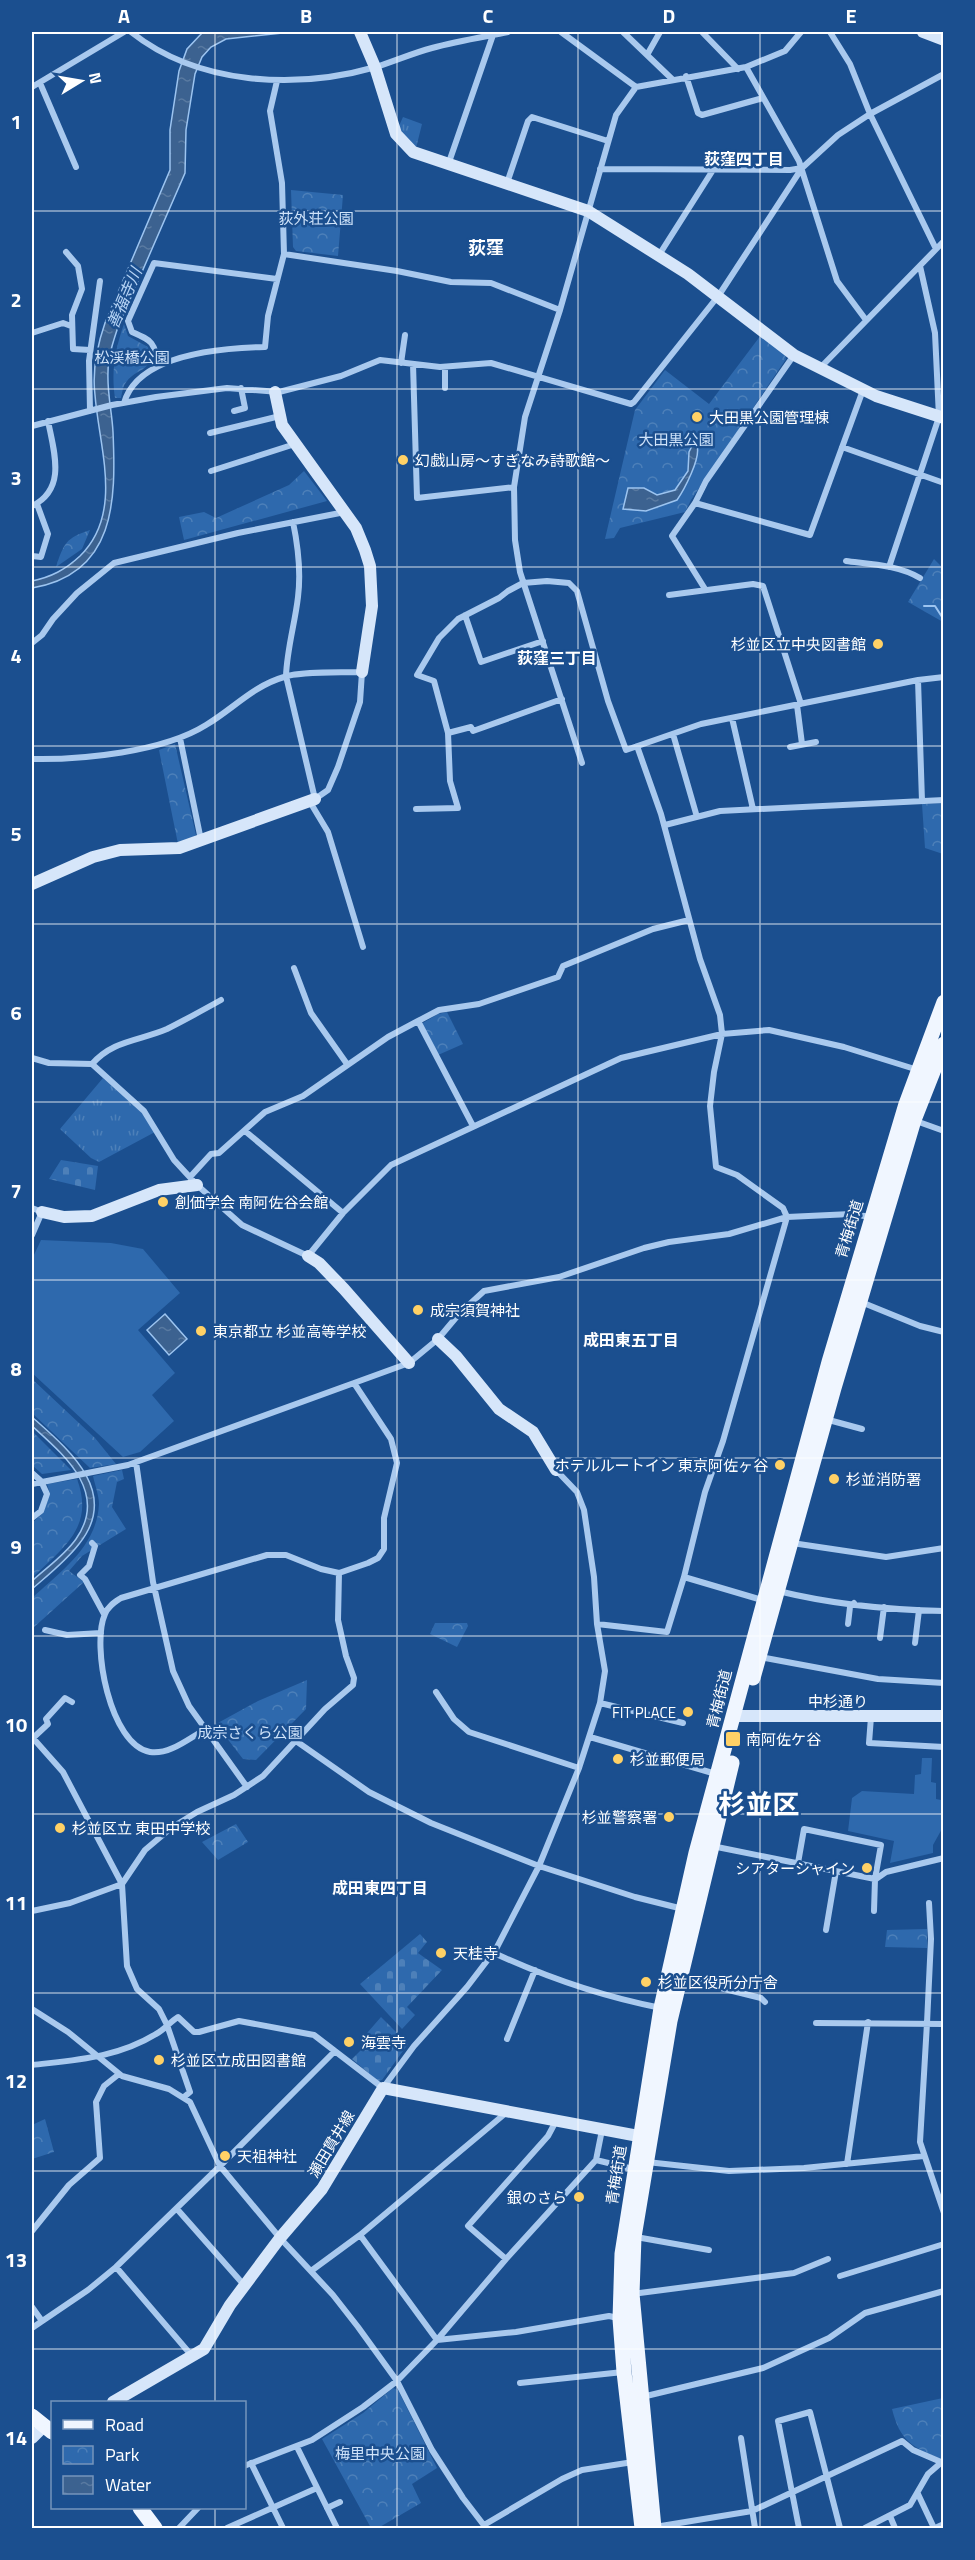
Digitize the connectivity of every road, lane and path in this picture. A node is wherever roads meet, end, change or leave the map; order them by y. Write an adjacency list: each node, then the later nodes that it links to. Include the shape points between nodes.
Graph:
1 (124, 32): 19 (street)
2 (131, 32): 18 (street, via 157,51 180,61 246,78)
3 (360, 32): 13 (street)
4 (508, 32): 11 (street)
5 (561, 32): 21 (street)
6 (622, 32): 12 (street)
7 (660, 32): 12 (street)
8 (702, 32): 14 (street)
9 (801, 32): 14 (street, via 785,51)
10 (830, 32): 23 (street, via 850,64)
11 (493, 35): 13 (street, via 430,48); 25 (street)
12 (647, 55): 17 (street)
13 (375, 67): 18 (street); 25 (street, via 401,142 418,156)
14 (742, 68): 16 (street); 22 (street)
15 (944, 74): 23 (street)
16 (686, 76): 17 (street); 22 (street, via 702,116)
17 (672, 79): 21 (street)
18 (277, 81): 35 (street, via 270,111 282,183)
19 (40, 82): 20 (street); 26 (street)
20 (32, 87)
21 (636, 87): 24 (street, via 616,115)
22 (763, 98): 27 (street)
23 (870, 114): 27 (street, via 838,135); 33 (street)
24 (608, 141): 28 (street); 30 (street, via 532,117)
25 (447, 165): 30 (street)
26 (76, 167)
27 (802, 168): 29 (street); 40 (street); 42 (street, via 837,281)
28 (600, 169): 29 (street); 31 (street)
29 (713, 170): 36 (street)
30 (507, 184): 31 (street)
31 (588, 211): 36 (street); 41 (street)
32 (944, 242): 33 (street)
33 (936, 249): 37 (street)
34 (66, 252): 43 (street, via 78,266 82,289)
35 (284, 254): 38 (street); 41 (street, via 450,282 491,283)
36 (659, 255): 40 (street)
37 (920, 266): 42 (street); 45 (street)
38 (277, 279): 51 (street, via 265,347 231,348); 51 (street, via 154,263 128,321 132,332 154,345)
39 (100, 281): 48 (street)
40 (718, 295): 49 (street); 55 (street, via 631,404)
41 (560, 310): 55 (street)
42 (866, 320): 54 (street)
43 (71, 326): 44 (street, via 63,323); 48 (street, via 73,349)
44 (32, 333)
45 (935, 333): 46 (street); 64 (street)
46 (944, 334)
47 (405, 335): 50 (street)
48 (90, 350): 61 (street, via 88,382)
49 (794, 355): 54 (street); 74 (street)
50 (401, 363): 52 (street); 59 (street, via 375,361 341,376)
51 (158, 364): 60 (street, via 130,386)
52 (413, 364): 53 (street); 73 (street, via 417,498)
53 (445, 368): 55 (street, via 491,363); 57 (street)
54 (820, 368): 58 (street)
55 (539, 375): 73 (street, via 525,417)
56 (241, 388): 59 (street); 60 (street); 62 (street, via 245,408)
57 (446, 388)
58 (863, 390): 64 (street); 69 (street)
59 (274, 392): 63 (street)
60 (124, 403): 61 (street)
61 (92, 410): 65 (street)
62 (234, 411)
63 (280, 416): 67 (street); 68 (street)
64 (941, 418): 71 (street)
65 (48, 422): 66 (street); 75 (street, via 57,470 50,491)
66 (32, 426)
67 (210, 433)
68 (295, 444): 70 (street); 76 (street)
69 (843, 447): 71 (street); 74 (street, via 810,535)
70 (211, 471)
71 (921, 475): 72 (street); 80 (street)
72 (944, 483)
73 (514, 487): 82 (street, via 516,548)
74 (695, 502): 83 (street, via 672,536)
75 (34, 505): 78 (street, via 48,534 41,557)
76 (345, 512): 77 (street); 88 (street, via 357,528 370,566 371,622)
77 (293, 522): 87 (street, via 114,563 77,592); 89 (street, via 298,595)
78 (32, 556)
79 (846, 561): 80 (street)
80 (889, 567): 81 (street)
81 (920, 578)
82 (523, 583): 85 (street); 86 (street); 100 (street, via 558,581 574,585 626,750)
83 (705, 589): 84 (street); 93 (street, via 763,586)
84 (669, 595)
85 (465, 615): 86 (street, via 481,662); 95 (street, via 439,638 417,675 434,681)
86 (543, 641): 92 (street)
87 (32, 643)
88 (362, 672): 89 (street); 105 (street, via 360,702 338,767 328,790)
89 (286, 676): 97 (street, via 256,688 204,727); 105 (street)
90 (944, 677): 91 (street)
91 (918, 680): 93 (street); 106 (street)
92 (562, 699): 95 (street, via 473,731 471,727); 103 (street)
93 (799, 704): 94 (street); 99 (street)
94 (732, 718): 96 (street); 108 (street)
95 (448, 733): 107 (street, via 450,781 458,808)
96 (673, 734): 100 (street); 109 (street)
97 (180, 738): 102 (street, via 102,757); 111 (street)
98 (816, 742): 99 (street)
99 (802, 744): 101 (street)
100 (637, 746): 110 (street)
101 (790, 747)
102 (32, 759)
103 (582, 763)
104 (944, 800): 106 (street)
105 (313, 801): 111 (street); 114 (street, via 328,832)
106 (922, 801): 108 (street)
107 (416, 809)
108 (753, 809): 109 (street)
109 (697, 817): 110 (street)
110 (665, 825): 113 (street)
111 (201, 840): 112 (street, via 179,848 120,850 93,857)
112 (32, 884)
113 (688, 920): 118 (street, via 653,929 563,966 558,976 479,1004 439,1010); 119 (street, via 720,1015)
114 (363, 947)
115 (294, 968): 123 (street, via 311,1013)
116 (221, 1000): 122 (street, via 165,1029 112,1047)
117 (944, 1002): 124 (main road, 青梅街道)
118 (418, 1021): 123 (street); 126 (street)
119 (722, 1034): 124 (street, via 769,1030 844,1047); 126 (street, via 621,1058); 132 (street, via 710,1106 716,1167 737,1175 783,1208)
120 (944, 1044): 125 (main road, 青梅街道)
121 (32, 1058): 122 (street, via 49,1063)
122 (92, 1064): 129 (street, via 144,1111 174,1160)
123 (347, 1064): 127 (street, via 303,1096 264,1112)
124 (918, 1070): 133 (main road, 青梅街道)
125 (914, 1120): 128 (street); 136 (main road, 青梅街道)
126 (473, 1126): 131 (street, via 392,1165)
127 (245, 1131): 129 (street, via 219,1153 211,1154); 131 (street)
128 (944, 1131)
129 (193, 1181): 130 (street, via 92,1216 64,1217); 135 (street, via 242,1225)
130 (37, 1210): 134 (street)
131 (343, 1213): 135 (street)
132 (787, 1217): 133 (street, via 851,1214); 138 (street, via 729,1234 644,1248 559,1277 484,1291); 153 (street, via 705,1492)
133 (872, 1218): 156 (main road, 青梅街道)
134 (32, 1235)
135 (308, 1256): 139 (street, via 344,1289)
136 (861, 1302): 137 (street); 141 (main road, 青梅街道)
137 (944, 1332)
138 (438, 1339): 139 (street); 144 (street, via 499,1409 528,1427)
139 (410, 1363): 140 (street)
140 (354, 1383): 143 (street); 152 (street, via 391,1439 397,1463 384,1518 384,1549 378,1558)
141 (825, 1419): 142 (street); 149 (main road, 青梅街道)
142 (862, 1429)
143 (136, 1462): 146 (street); 154 (street)
144 (556, 1470): 162 (street, via 577,1492 584,1510)
145 (32, 1473): 146 (street)
146 (40, 1481): 147 (street); 148 (street, via 46,1500)
147 (32, 1484)
148 (32, 1518)
149 (792, 1543): 151 (street, via 886,1557); 155 (main road, 青梅街道)
150 (92, 1544): 161 (street, via 92,1560 80,1575)
151 (944, 1548)
152 (339, 1573): 154 (street, via 276,1553); 180 (street, via 338,1620 355,1682)
153 (684, 1577): 156 (street); 162 (street, via 667,1632)
154 (154, 1589): 161 (street, via 121,1598); 177 (street, via 173,1671)
155 (777, 1591): 157 (street); 168 (main road, 青梅街道)
156 (763, 1600): 173 (main road, 青梅街道)
157 (854, 1604): 158 (street); 163 (street)
158 (884, 1607): 159 (street); 166 (street)
159 (919, 1610): 160 (street); 167 (street)
160 (944, 1611)
161 (104, 1614): 165 (street)
162 (597, 1624): 172 (street, via 605,1671)
163 (848, 1624)
164 (45, 1630): 165 (street, via 67,1635)
165 (101, 1633): 177 (street, via 105,1687 133,1742 145,1751 163,1751)
166 (880, 1638)
167 (915, 1643)
168 (759, 1657): 169 (street, via 878,1679); 173 (main road, 青梅街道)
169 (944, 1683)
170 (436, 1692): 182 (street, via 454,1719 469,1732)
171 (72, 1702): 179 (street, via 65,1698 46,1719 48,1724)
172 (600, 1703): 176 (street); 178 (street)
173 (738, 1716): 175 (street, 中杉通り); 183 (main road, 青梅街道); 185 (main road, 青梅街道)
174 (944, 1716): 175 (street, 中杉通り)
175 (871, 1717): 181 (street, via 868,1743)
176 (683, 1723)
177 (204, 1730): 184 (street)
178 (590, 1737): 182 (street); 183 (street)
179 (32, 1738): 191 (street, via 63,1772)
180 (296, 1741): 184 (street); 188 (street, via 399,1809)
181 (944, 1747)
182 (579, 1768): 188 (street)
183 (718, 1775): 193 (main road, 青梅街道, via 696,1853)
184 (247, 1787): 191 (street, via 171,1828 145,1850)
185 (712, 1846): 187 (street); 193 (main road, 青梅街道)
186 (944, 1858): 190 (street, via 886,1872)
187 (798, 1863): 189 (street); 190 (street, via 804,1829 881,1845)
188 (538, 1866): 193 (street, via 635,1897); 197 (street)
189 (836, 1871): 190 (street); 196 (street)
190 (875, 1879): 195 (street)
191 (122, 1884): 194 (street, via 70,1903); 207 (street, via 127,1966 137,1989 159,2009)
192 (929, 1904): 205 (street)
193 (691, 1907): 199 (main road, 青梅街道); 201 (main road, 青梅街道)
194 (32, 1911)
195 (874, 1911)
196 (826, 1930)
197 (494, 1953): 198 (street); 213 (street)
198 (535, 1970): 201 (street, via 628,2001); 208 (street)
199 (679, 1978): 200 (street, via 762,1998); 218 (main road, 青梅街道)
200 (765, 2002)
201 (662, 2008): 218 (main road, 青梅街道)
202 (32, 2009): 210 (street)
203 (868, 2022): 204 (street); 205 (street); 221 (street)
204 (816, 2023)
205 (927, 2023): 206 (street); 219 (street, via 920,2142)
206 (944, 2024)
207 (167, 2025): 209 (street, via 178,2017 199,2032 239,2020 314,2035); 210 (street, via 141,2042); 214 (street, via 190,2092)
208 (507, 2039)
209 (335, 2051): 213 (street); 222 (street)
210 (98, 2058): 211 (street); 212 (street)
211 (32, 2065)
212 (119, 2074): 214 (street); 226 (street, via 104,2086 96,2103 100,2158 69,2185)
213 (383, 2088): 215 (street); 229 (street, 瀬田貫井線, via 322,2189)
214 (184, 2097): 222 (street, via 198,2116)
215 (509, 2110): 216 (street); 227 (street)
216 (556, 2120): 217 (street); 232 (street, via 548,2136 468,2226)
217 (602, 2130): 218 (street); 220 (street)
218 (645, 2138): 223 (main road, 青梅街道)
219 (924, 2156): 221 (street); 225 (street)
220 (596, 2160): 223 (street); 232 (street)
221 (847, 2164): 223 (street, via 729,2171)
222 (220, 2166): 224 (street); 229 (street)
223 (641, 2166): 228 (main road, 青梅街道); 241 (main road, 青梅街道, via 622,2254)
224 (177, 2209): 234 (street); 237 (street)
225 (944, 2212)
226 (32, 2231)
227 (360, 2235): 235 (street); 244 (street)
228 (634, 2236): 231 (street); 239 (main road, 青梅街道)
229 (280, 2238): 235 (street); 237 (street, 瀬田貫井線)
230 (944, 2244): 236 (street)
231 (709, 2250)
232 (506, 2259): 244 (street)
233 (828, 2259): 239 (street, via 794,2273)
234 (116, 2267): 242 (street); 245 (street)
235 (311, 2271): 247 (street)
236 (840, 2276)
237 (245, 2285): 245 (street, 瀬田貫井線, via 204,2349)
238 (944, 2291): 249 (street, via 865,2313 829,2338 763,2368)
239 (632, 2294): 249 (main road, 青梅街道)
240 (32, 2307): 242 (street)
241 (620, 2319): 244 (street, via 609,2316); 246 (main road, 青梅街道)
242 (42, 2321): 243 (street)
243 (32, 2328)
244 (437, 2340): 247 (street)
245 (193, 2356): 250 (street, 瀬田貫井線)
246 (624, 2372): 248 (street); 249 (main road, 青梅街道)
247 (397, 2381): 255 (street); 271 (street, via 432,2450)
248 (520, 2383)
249 (633, 2399): 256 (main road, 青梅街道); 272 (main road, 青梅街道)
250 (116, 2401)
251 (32, 2416): 252 (main road)
252 (48, 2429): 253 (street)
253 (32, 2438)
254 (741, 2438): 268 (street)
255 (297, 2447): 258 (street); 260 (street)
256 (636, 2462): 271 (street, via 582,2470); 272 (main road, 青梅街道)
257 (942, 2462): 259 (street, via 912,2450 902,2441); 262 (street, via 928,2474)
258 (248, 2464): 264 (street)
259 (828, 2476): 261 (street); 261 (street, via 810,2412 778,2421); 280 (street)
260 (317, 2488): 264 (street); 265 (street)
261 (792, 2492): 268 (street); 279 (street)
262 (918, 2494): 269 (street, via 910,2505); 283 (street)
263 (340, 2502): 265 (street)
264 (273, 2508): 275 (street); 276 (street)
265 (327, 2508): 277 (street)
266 (141, 2509): 273 (main road)
267 (197, 2509): 274 (street)
268 (752, 2511): 272 (street); 278 (street)
269 (890, 2516): 281 (street); 282 (street)
270 (944, 2524): 283 (street)
271 (485, 2527)
272 (650, 2528)
273 (155, 2529)
274 (179, 2529)
275 (227, 2529)
276 (283, 2529)
277 (337, 2529)
278 (755, 2529)
279 (799, 2529)
280 (840, 2529)
281 (865, 2529)
282 (895, 2529)
283 (934, 2529)

